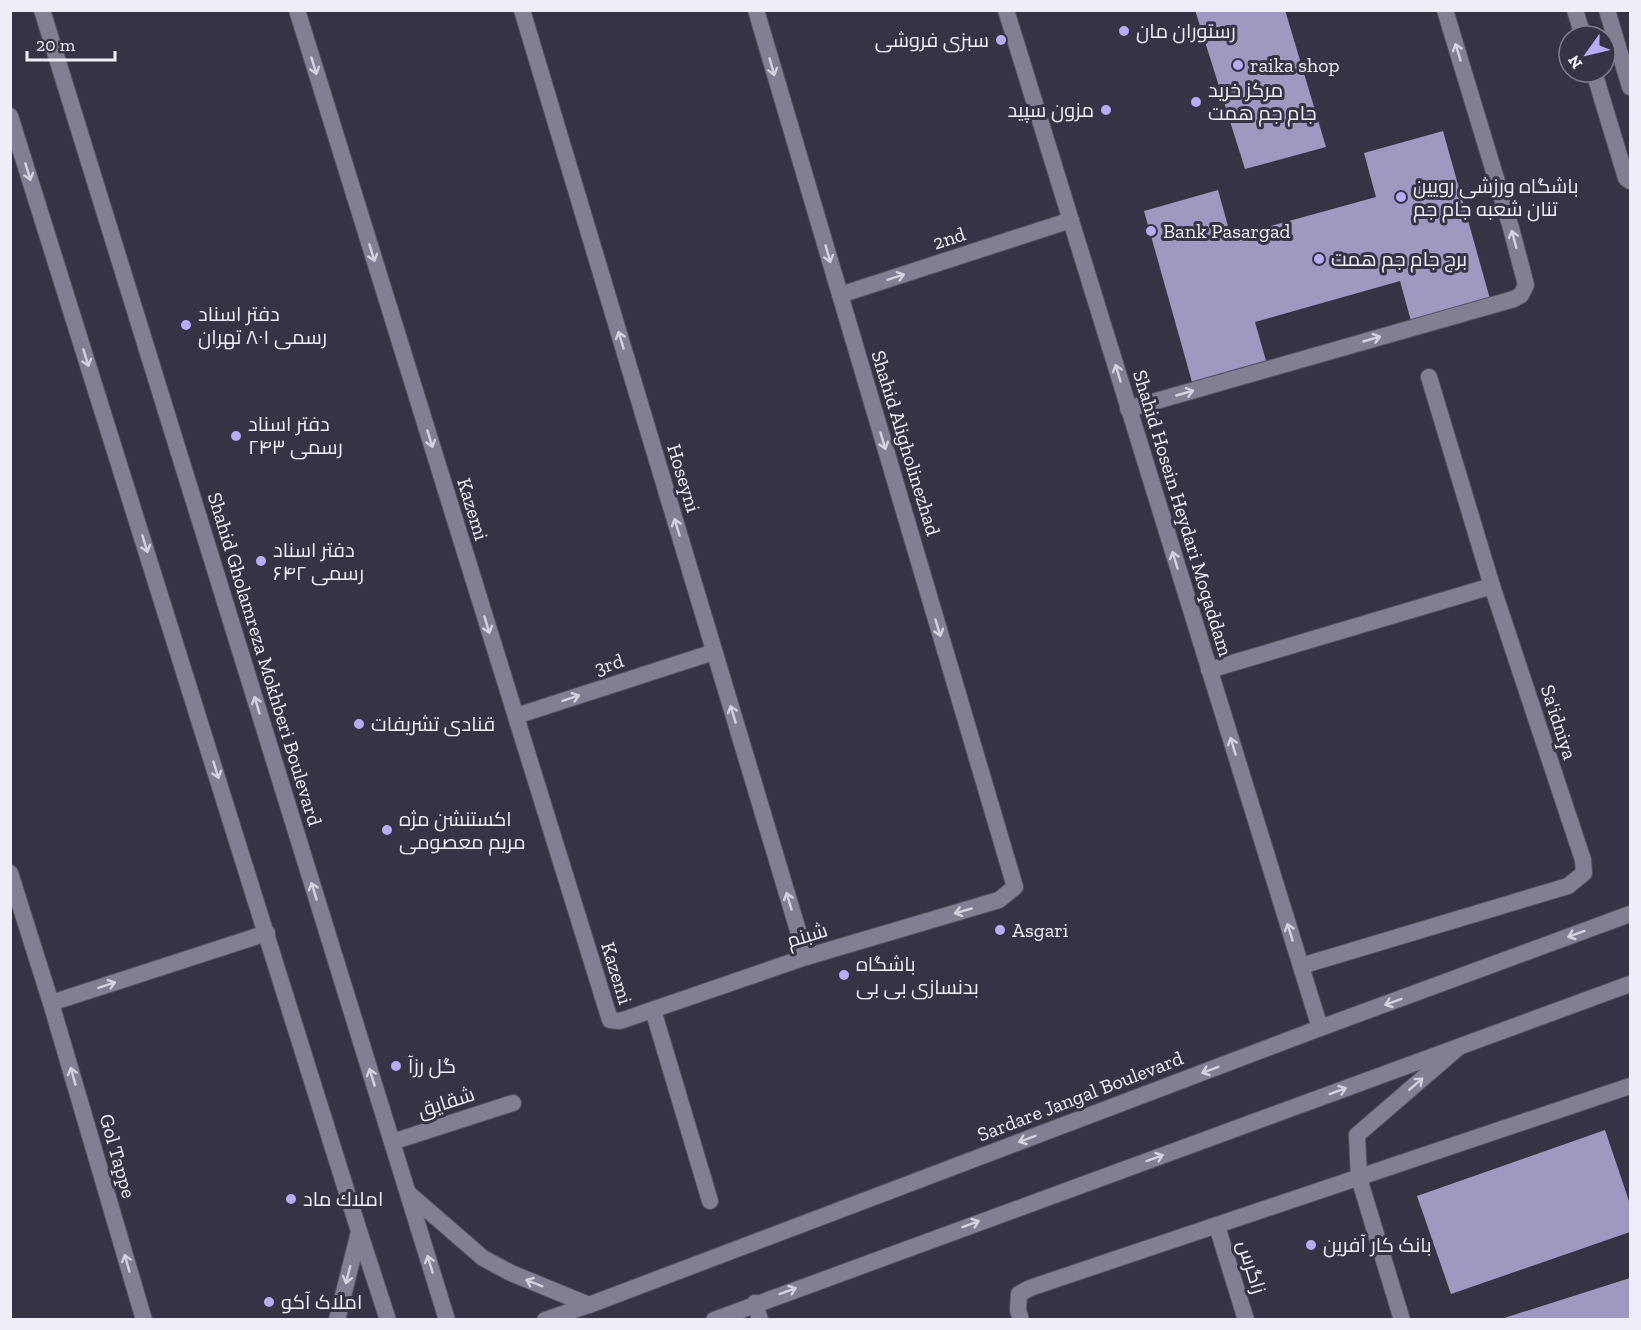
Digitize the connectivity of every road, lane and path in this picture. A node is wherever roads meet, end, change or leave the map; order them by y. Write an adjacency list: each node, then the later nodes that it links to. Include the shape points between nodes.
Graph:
1 (42, 10): 34 (street, Shahid Gholamreza Mokhberi Boulevard, one-way to 1)
2 (297, 10): 19 (street, Kazemi, one-way to 19)
3 (522, 10): 17 (street, Hoseyni, one-way to 3)
4 (756, 10): 13 (street, Shahid Aligholinezhad, one-way to 13)
5 (1006, 10): 12 (street, Shahid Hosein Heydari Moqaddam)
6 (1445, 10): 15 (street, one-way to 6, via 1521,295 1526,285 1511,228)
7 (1607, 10): 9 (street)
8 (1598, 84): 11 (street)
9 (1630, 87)
10 (10, 116): 23 (street, one-way to 23)
11 (1630, 181)
12 (1071, 220): 13 (street, 2nd, one-way to 12); 15 (street, Shahid Hosein Heydari Moqaddam, one-way to 12)
13 (840, 295): 21 (street, Shahid Aligholinezhad, one-way to 21)
14 (1429, 377): 16 (street, Sa'idniya)
15 (1128, 409): 18 (street, Shahid Hosein Heydari Moqaddam, one-way to 15)
16 (1492, 585): 18 (street); 25 (street, Sa'idniya, via 1584,873 1568,886)
17 (714, 652): 19 (street, 3rd, one-way to 17); 24 (street, Hoseyni, one-way to 17)
18 (1209, 670): 25 (street, Shahid Hosein Heydari Moqaddam, one-way to 18)
19 (516, 717): 29 (street, Kazemi)
20 (10, 873): 27 (street, Gol Tappe)
21 (1015, 887): 24 (street, شبنم, one-way to 24, via 999,900)
22 (1630, 914): 30 (street, Sardare Jangal Boulevard, one-way to 30)
23 (267, 933): 27 (street, one-way to 23); 39 (street)
24 (806, 957): 28 (street, شبنم)
25 (1301, 966): 30 (street, Shahid Hosein Heydari Moqaddam)
26 (1630, 984): 31 (street)
27 (51, 1004): 42 (street, Gol Tappe, one-way to 27)
28 (653, 1010): 29 (street, شبنم, via 620,1021); 37 (street)
29 (610, 1020)
30 (1320, 1028): 40 (street, Sardare Jangal Boulevard, one-way to 40)
31 (1460, 1046): 35 (street, one-way to 31, via 1357,1135); 41 (street, one-way to 31)
32 (1630, 1086): 35 (street)
33 (513, 1103): 34 (street, شقایق)
34 (392, 1142): 36 (street, Shahid Gholamreza Mokhberi Boulevard)
35 (1359, 1178): 38 (street); 50 (street)
36 (408, 1192): 40 (street, one-way to 36, via 511,1273 483,1257); 45 (street, Shahid Gholamreza Mokhberi Boulevard, one-way to 36)
37 (710, 1201)
38 (1217, 1226): 48 (street, via 1019,1293); 49 (street, زاگرس)
39 (359, 1232): 43 (street, one-way to 43); 44 (street)
40 (589, 1305): 46 (street, Sardare Jangal Boulevard)
41 (758, 1311): 47 (street)
42 (144, 1320)
43 (337, 1320)
44 (388, 1320)
45 (447, 1320)
46 (546, 1320)
47 (714, 1320)
48 (1021, 1320)
49 (1246, 1320)
50 (1402, 1320)

